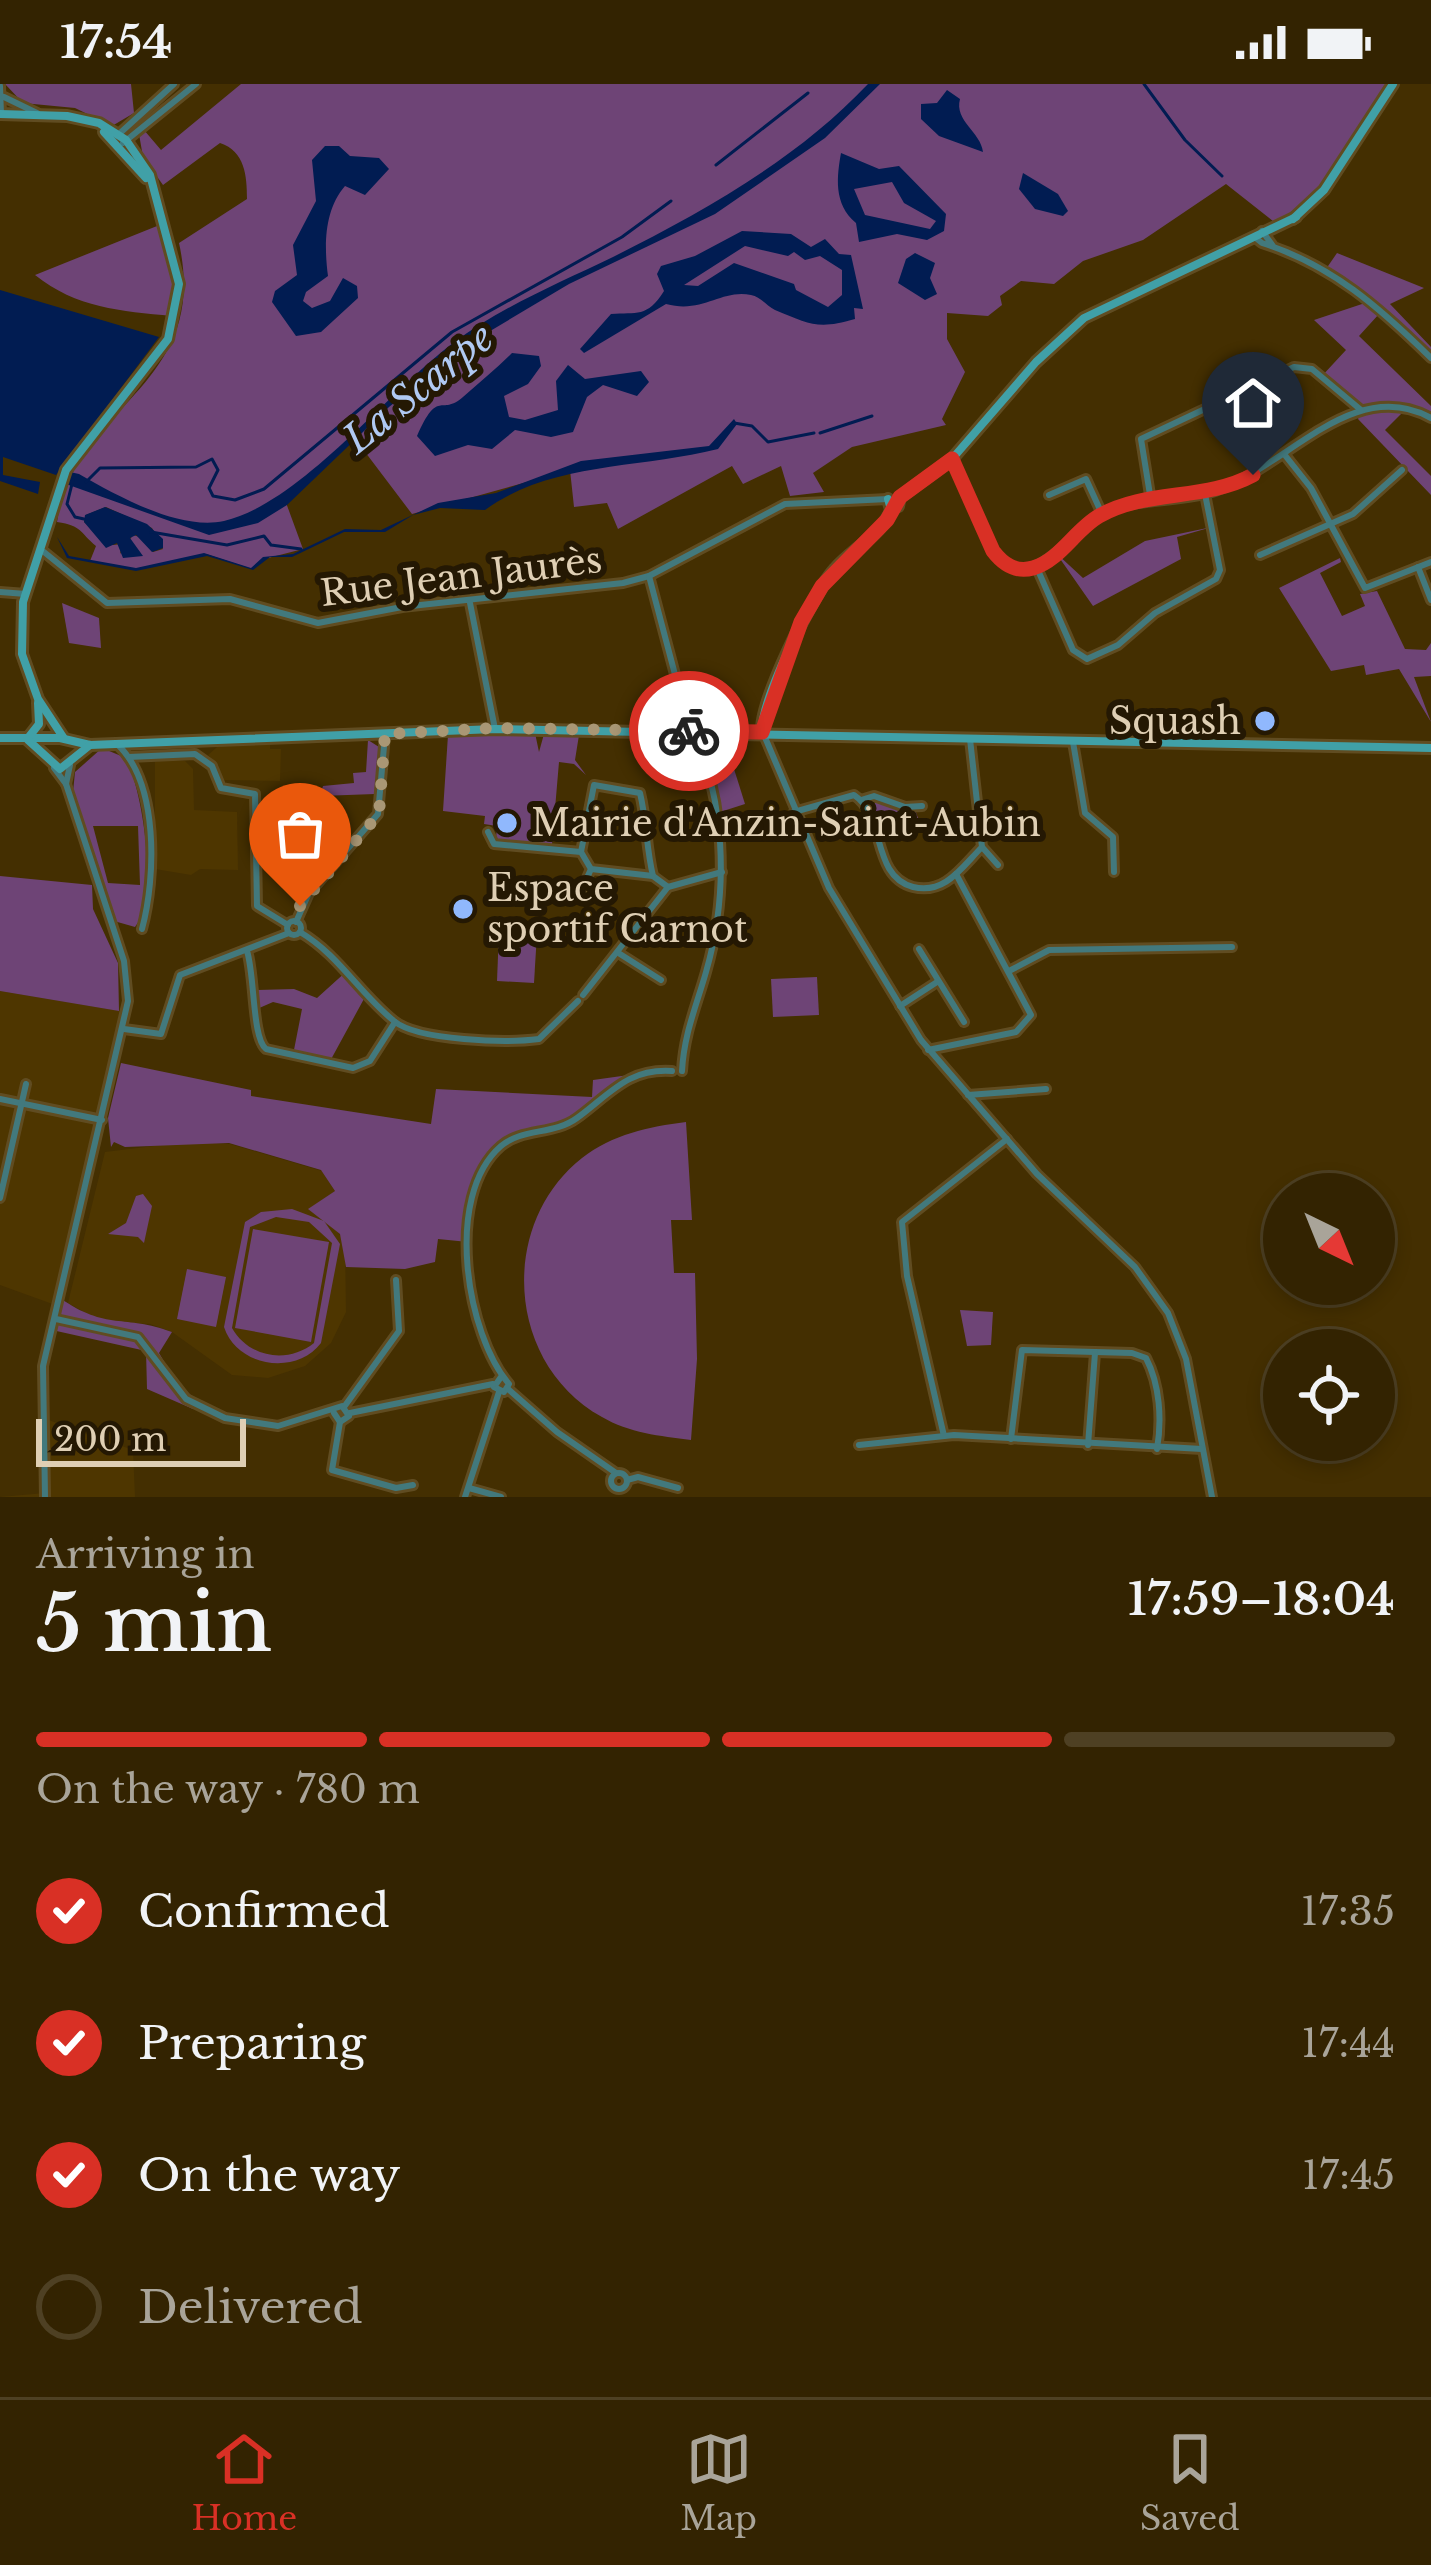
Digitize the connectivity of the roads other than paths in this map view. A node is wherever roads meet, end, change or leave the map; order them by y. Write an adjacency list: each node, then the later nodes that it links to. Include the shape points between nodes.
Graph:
1 (174, 84): 8 (street)
2 (196, 84): 8 (street)
3 (1393, 84): 9 (street, via 1324,190)
4 (0, 86): 5 (street)
5 (4, 97): 6 (street); 7 (street)
6 (0, 114): 7 (street)
7 (39, 114): 8 (street, via 85,121)
8 (120, 140): 22 (street, via 154,189 179,300 172,328 63,477)
9 (1261, 235): 10 (street, via 1361,292); 14 (street, via 1084,318)
10 (1431, 358)
11 (1361, 410): 12 (street, via 1401,406); 13 (street); 18 (street, via 1312,369 1294,367 1141,439)
12 (1431, 418)
13 (1284, 454): 17 (street); 21 (street)
14 (952, 459): 19 (street); 26 (street, via 1003,563)
15 (1402, 470): 21 (street)
16 (1055, 494): 20 (street, via 1089,478)
17 (1205, 494): 18 (street); 26 (street, via 1216,579 1104,654 1087,658 1073,650)
18 (1151, 501): 20 (street)
19 (890, 503): 27 (street, Rue Jean Jaurès, via 784,504); 35 (street, via 887,520 836,567 806,610)
20 (1102, 514): 26 (street)
21 (1330, 526): 23 (street); 25 (street, via 1365,588)
22 (44, 552): 29 (street); 31 (street, Rue Jean Jaurès, via 114,605 230,599 318,623)
23 (1260, 555)
24 (1431, 562): 25 (street)
25 (1418, 567): 30 (street)
26 (1037, 568)
27 (649, 576): 31 (street, Rue Jean Jaurès); 34 (street)
28 (0, 592): 29 (street)
29 (26, 594): 32 (street, via 20,641)
30 (1431, 600)
31 (470, 603): 33 (street)
32 (38, 704): 39 (street, via 38,728); 41 (street); 42 (street)
33 (496, 728): 34 (street); 36 (street)
34 (694, 731): 35 (street); 59 (street)
35 (762, 732): 37 (street); 53 (street)
36 (385, 734): 43 (street); 65 (street, via 379,814 305,898)
37 (970, 735): 40 (street); 55 (street)
38 (0, 738): 39 (street)
39 (27, 739): 41 (street); 46 (street)
40 (1074, 739): 45 (street); 60 (street, via 1081,802 1113,837)
41 (50, 741): 42 (street); 46 (street)
42 (68, 741): 44 (street); 48 (street)
43 (113, 741): 44 (street); 47 (street)
44 (90, 745): 48 (street)
45 (1431, 748)
46 (44, 756): 49 (street)
47 (129, 757): 65 (street, via 195,754 212,766 221,788 255,794 257,906); 66 (street, via 146,803)
48 (72, 762): 49 (street); 50 (street)
49 (54, 768): 50 (street)
50 (65, 784): 77 (street, via 124,961)
51 (862, 800): 52 (street); 53 (street, via 837,796); 61 (street, via 895,878 929,890)
52 (922, 806)
53 (794, 812): 74 (street)
54 (488, 832): 56 (street, via 494,844)
55 (982, 847): 57 (street); 61 (street)
56 (581, 852): 58 (street); 62 (street, via 593,784 632,789 650,832)
57 (998, 865)
58 (590, 869): 62 (street); 63 (street, via 582,890)
59 (722, 872): 64 (street); 80 (street)
60 (1114, 872)
61 (956, 874): 71 (street)
62 (653, 876): 64 (street)
63 (548, 887)
64 (668, 887): 70 (street)
65 (291, 927): 69 (street); 75 (street, via 332,953)
66 (142, 929)
67 (1232, 947): 71 (street, via 1049,950)
68 (919, 949): 73 (street)
69 (248, 951): 75 (street, via 255,1033 266,1049 353,1068 370,1060); 77 (street, via 180,975 161,1034)
70 (620, 953): 72 (street); 75 (street, via 547,1035 532,1040 426,1035)
71 (1009, 971): 78 (street, via 1030,1006 1025,1025)
72 (661, 980)
73 (938, 982): 74 (street); 76 (street)
74 (899, 1006): 78 (street)
75 (394, 1022)
76 (964, 1022)
77 (122, 1029): 86 (street)
78 (928, 1050): 83 (street)
79 (672, 1071): 92 (street, via 619,1082 572,1122 511,1139 491,1158 470,1211 468,1282)
80 (682, 1071)
81 (26, 1084): 85 (street)
82 (1046, 1089): 83 (street)
83 (968, 1095): 87 (street)
84 (0, 1099): 85 (street)
85 (23, 1103): 86 (street); 88 (street)
86 (102, 1120): 90 (street)
87 (1006, 1139): 98 (street, via 902,1222); 102 (street, via 1131,1262 1174,1324)
88 (0, 1198)
89 (396, 1280): 95 (street, via 399,1331)
90 (55, 1318): 96 (street, via 138,1337 186,1399 225,1418 278,1426); 110 (street, via 43,1366)
91 (1095, 1352): 99 (street, via 1022,1350); 101 (street); 103 (street, via 1149,1361 1161,1418)
92 (501, 1377): 93 (street); 94 (street)
93 (496, 1388): 94 (street); 95 (street); 108 (street)
94 (508, 1389): 104 (street)
95 (347, 1410): 96 (street); 97 (street)
96 (334, 1413): 97 (street)
97 (340, 1422): 106 (street, via 332,1470 395,1488)
98 (944, 1436): 99 (street); 100 (street)
99 (1011, 1439): 101 (street)
100 (859, 1445)
101 (1088, 1445): 103 (street)
102 (1202, 1449): 103 (street); 114 (street)
103 (1157, 1450)
104 (616, 1473): 105 (street); 107 (street)
105 (628, 1480): 107 (street, via 622,1489); 109 (street)
106 (413, 1485)
107 (612, 1485): 113 (street)
108 (468, 1487): 111 (street); 112 (street)
109 (678, 1488)
110 (45, 1497)
111 (465, 1497)
112 (501, 1497)
113 (604, 1497)
114 (1212, 1497)

